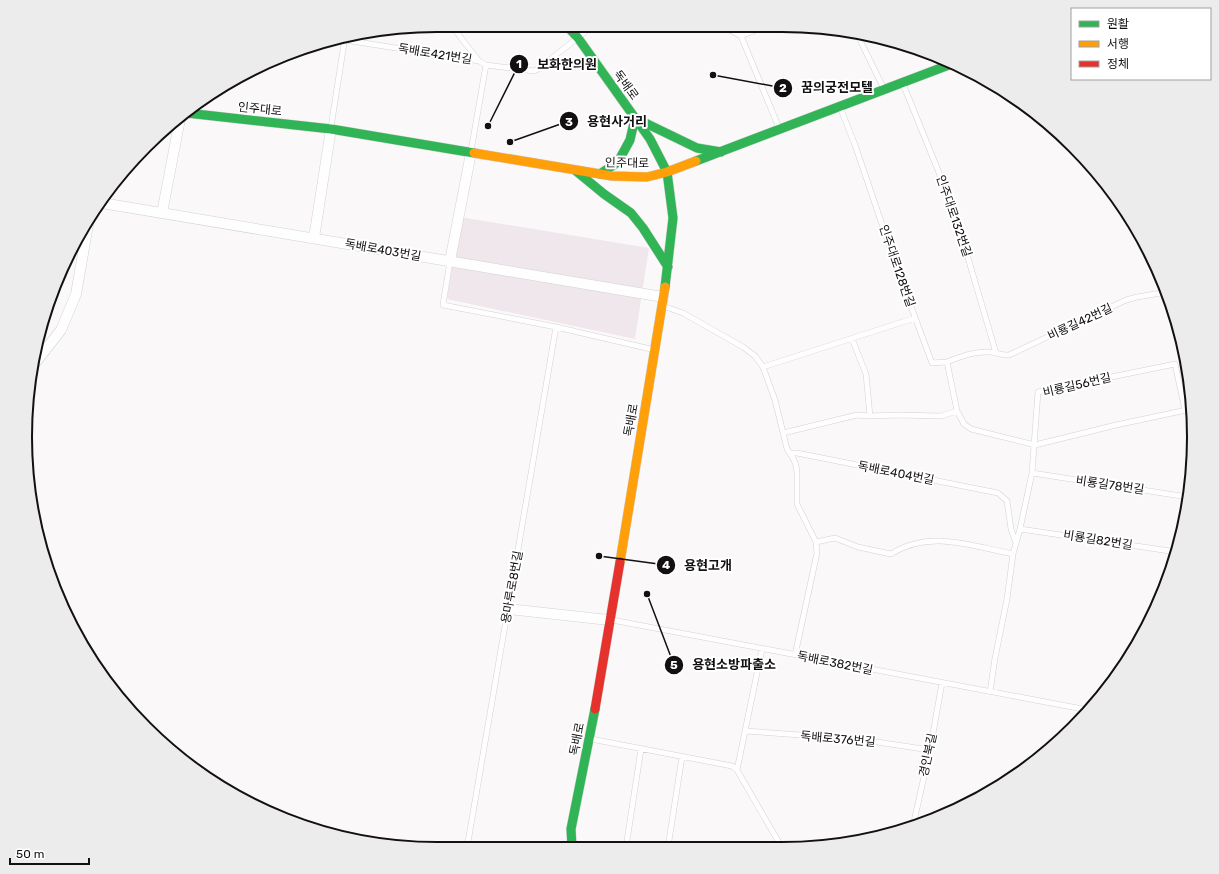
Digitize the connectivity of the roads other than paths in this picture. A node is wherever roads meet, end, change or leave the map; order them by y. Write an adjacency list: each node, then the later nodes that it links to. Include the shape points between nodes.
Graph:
1 (456, 32): 11 (lane, 독배로421번길)
2 (572, 32): 7 (main road, 독배로)
3 (585, 32): 7 (lane, 독배로421번길)
4 (733, 32): 6 (lane)
5 (751, 32): 6 (lane)
6 (741, 36): 21 (lane)
7 (578, 38): 12 (lane, 독배로421번길, via 534,71); 18 (main road, 독배로)
8 (357, 40): 11 (lane, 독배로421번길)
9 (860, 40): 15 (lane)
10 (344, 43): 20 (lane)
11 (479, 61): 12 (lane, 독배로421번길)
12 (486, 65): 23 (lane)
13 (945, 67): 14 (main road, 인주대로)
14 (902, 83): 15 (main road, 인주대로); 39 (lane, 인주대로132번길, via 953,207)
15 (884, 90): 16 (main road, 인주대로)
16 (840, 107): 21 (main road, 인주대로); 35 (lane, 인주대로128번길)
17 (193, 114): 20 (main road, 인주대로)
18 (635, 118): 22 (main road, via 697,148); 25 (main road, 독배로, via 650,139); 26 (main road, via 630,140 618,162)
19 (179, 126): 28 (street)
20 (331, 129): 23 (main road, 인주대로); 30 (street)
21 (780, 130): 22 (main road, 인주대로)
22 (722, 152): 25 (main road, 인주대로)
23 (470, 153): 24 (main road, 인주대로); 31 (street)
24 (576, 170): 26 (main road, 인주대로); 32 (main road, via 631,214)
25 (667, 172): 26 (main road, 인주대로, via 647,177); 32 (main road, 독배로, via 673,218)
26 (600, 174)
27 (106, 204): 28 (street, 독배로403번길)
28 (162, 213): 30 (street, 독배로403번길)
29 (87, 233): 40 (street, via 76,294 61,330)
30 (314, 238): 31 (street, 독배로403번길)
31 (450, 261): 34 (street, 독배로403번길); 36 (lane, via 443,305)
32 (668, 267): 34 (main road, 독배로)
33 (1160, 293): 39 (lane, 비룡길42번길, via 1126,300 1009,355)
34 (662, 301): 38 (main road, 독배로); 42 (lane, via 743,347 755,356)
35 (915, 318): 37 (lane); 41 (lane, 인주대로128번길, via 932,363)
36 (556, 327): 38 (lane); 56 (lane, 용마루로8번길)
37 (852, 339): 42 (lane); 45 (lane, via 866,374)
38 (655, 350): 57 (main road, 독배로)
39 (996, 353): 41 (lane, 비룡길42번길, via 978,352)
40 (40, 356)
41 (947, 362): 44 (lane)
42 (763, 367): 46 (lane)
43 (1185, 410): 47 (lane); 47 (lane, 비룡길56번길, via 1175,364 1038,392)
44 (957, 411): 45 (lane, via 941,416); 47 (lane, via 964,424 972,429)
45 (870, 416): 46 (lane, via 857,415)
46 (783, 433): 48 (lane)
47 (1035, 444): 49 (lane)
48 (790, 453): 52 (lane, via 798,473 797,504); 53 (lane, 독배로404번길, via 998,493 1006,501)
49 (1032, 473): 50 (lane, 비룡길78번길); 51 (lane)
50 (1183, 496)
51 (1020, 529): 53 (lane); 54 (lane, 비룡길82번길)
52 (816, 542): 55 (lane, via 835,538 858,547 890,554 901,547 941,540); 59 (lane, via 817,553)
53 (1016, 544): 55 (lane)
54 (1170, 551)
55 (1013, 554): 61 (lane)
56 (508, 608): 57 (street); 70 (lane, 용마루로8번길)
57 (609, 620): 58 (lane, 독배로382번길); 64 (main road, 독배로)
58 (762, 649): 59 (lane, 독배로382번길); 63 (lane)
59 (795, 655): 60 (lane, 독배로382번길)
60 (942, 683): 61 (lane, 독배로382번길); 66 (lane, 경인북길)
61 (990, 692): 62 (lane, 독배로382번길)
62 (1081, 709)
63 (745, 731): 66 (lane, 독배로376번길, via 857,739); 68 (lane)
64 (590, 739): 65 (lane); 71 (main road, 독배로, via 571,829)
65 (641, 749): 67 (lane); 72 (lane)
66 (930, 750): 69 (lane, 경인북길)
67 (682, 757): 68 (lane, via 732,766); 73 (lane)
68 (737, 770): 74 (lane)
69 (914, 820)
70 (468, 842)
71 (572, 842)
72 (627, 842)
73 (669, 842)
74 (779, 842)

